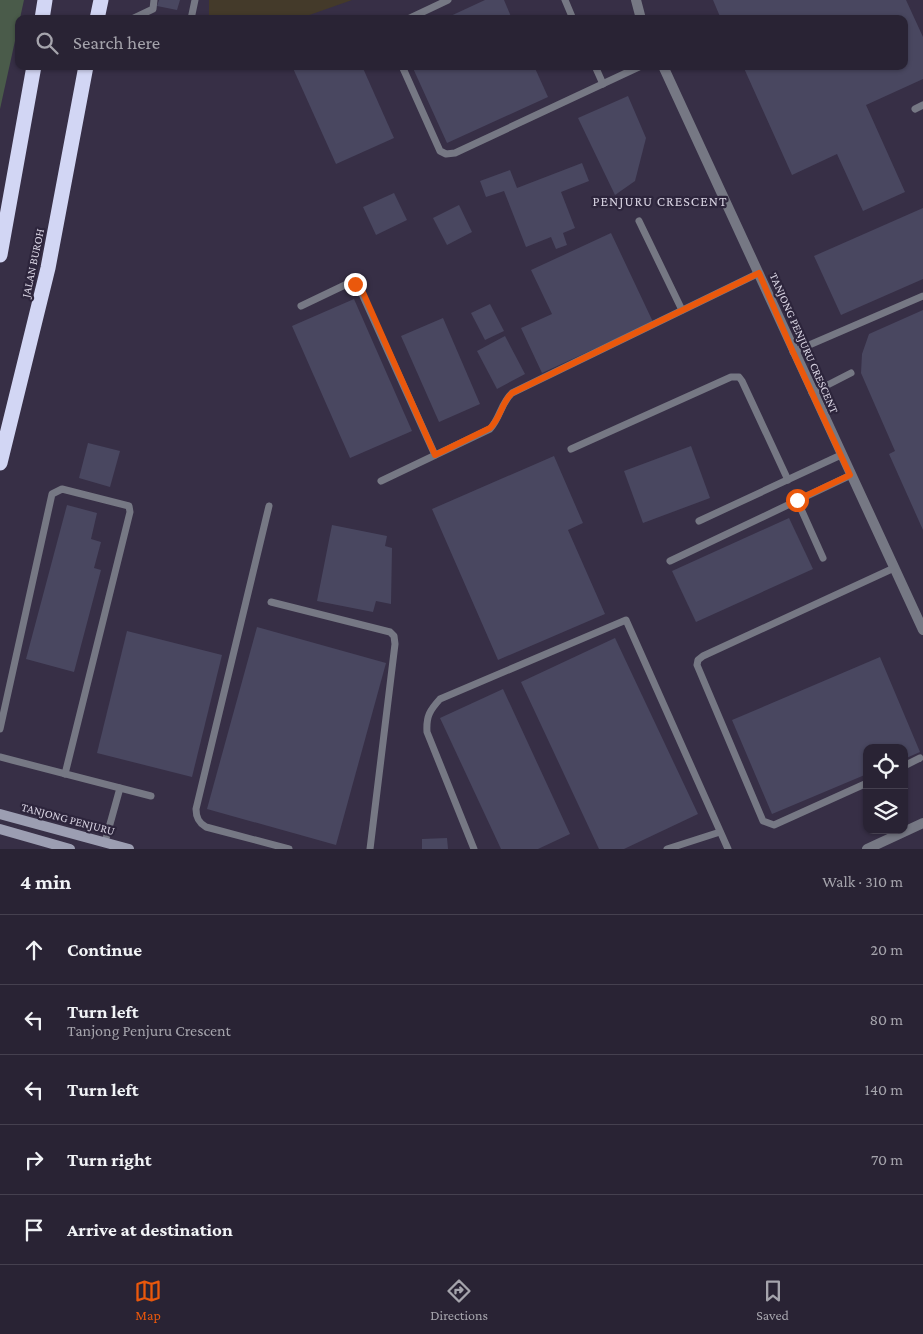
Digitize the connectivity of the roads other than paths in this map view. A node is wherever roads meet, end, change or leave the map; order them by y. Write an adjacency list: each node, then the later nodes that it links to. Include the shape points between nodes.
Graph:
1 (45, 0): 8 (highway)
2 (101, 0): 9 (highway)
3 (154, 0): 10 (lane, via 152,8)
4 (195, 0): 11 (lane)
5 (448, 0): 12 (lane)
6 (565, 0): 13 (lane)
7 (636, 0): 14 (street)
8 (43, 15)
9 (98, 15)
10 (139, 15)
11 (192, 15)
12 (416, 15)
13 (571, 15)
14 (640, 15)
15 (33, 70): 25 (highway)
16 (85, 70): 36 (highway, JALAN BUROH, via 48,268)
17 (404, 70): 21 (lane, via 440,151 446,154 455,153)
18 (597, 70): 21 (lane)
19 (633, 70): 21 (lane)
20 (665, 70): 26 (street, TANJONG PENJURU CRESCENT)
21 (603, 84)
22 (923, 105): 23 (lane)
23 (915, 109)
24 (639, 221): 29 (lane)
25 (0, 255)
26 (759, 273): 29 (lane); 30 (street, TANJONG PENJURU CRESCENT)
27 (923, 296): 30 (lane)
28 (301, 306): 34 (lane, via 350,283 358,285)
29 (682, 310): 34 (lane, via 512,393 506,398 495,424)
30 (793, 352): 32 (street, TANJONG PENJURU CRESCENT)
31 (851, 373): 32 (lane)
32 (812, 393): 35 (street, TANJONG PENJURU CRESCENT)
33 (571, 449): 38 (lane, via 731,377 739,377)
34 (435, 455): 39 (lane)
35 (841, 455): 37 (street, TANJONG PENJURU CRESCENT); 38 (lane)
36 (0, 463)
37 (850, 475): 40 (lane); 45 (street, TANJONG PENJURU CRESCENT)
38 (788, 480): 42 (lane)
39 (381, 481)
40 (797, 500): 43 (lane); 44 (lane)
41 (269, 506): 64 (lane, via 196,817 206,827)
42 (699, 521)
43 (823, 558)
44 (670, 561)
45 (894, 568): 47 (street, TANJONG PENJURU CRESCENT); 53 (lane, via 703,656 697,665 763,821 774,824)
46 (271, 602): 65 (lane, via 390,632 394,636)
47 (923, 630)
48 (0, 729): 52 (lane, via 52,494 62,489 129,506)
49 (0, 757): 52 (lane)
50 (920, 758): 51 (lane)
51 (908, 764)
52 (65, 774): 54 (lane)
53 (863, 785)
54 (120, 788): 55 (lane); 60 (lane)
55 (151, 796)
56 (0, 814): 60 (main road, TANJONG PENJURU)
57 (923, 823): 61 (street)
58 (0, 829): 62 (main road)
59 (720, 832): 66 (lane, via 626,620 440,699 430,709 427,732); 67 (lane); 68 (lane)
60 (105, 842): 63 (main road, TANJONG PENJURU)
61 (866, 848)
62 (70, 849)
63 (129, 849)
64 (289, 849)
65 (370, 849)
66 (474, 849)
67 (667, 849)
68 (728, 849)

